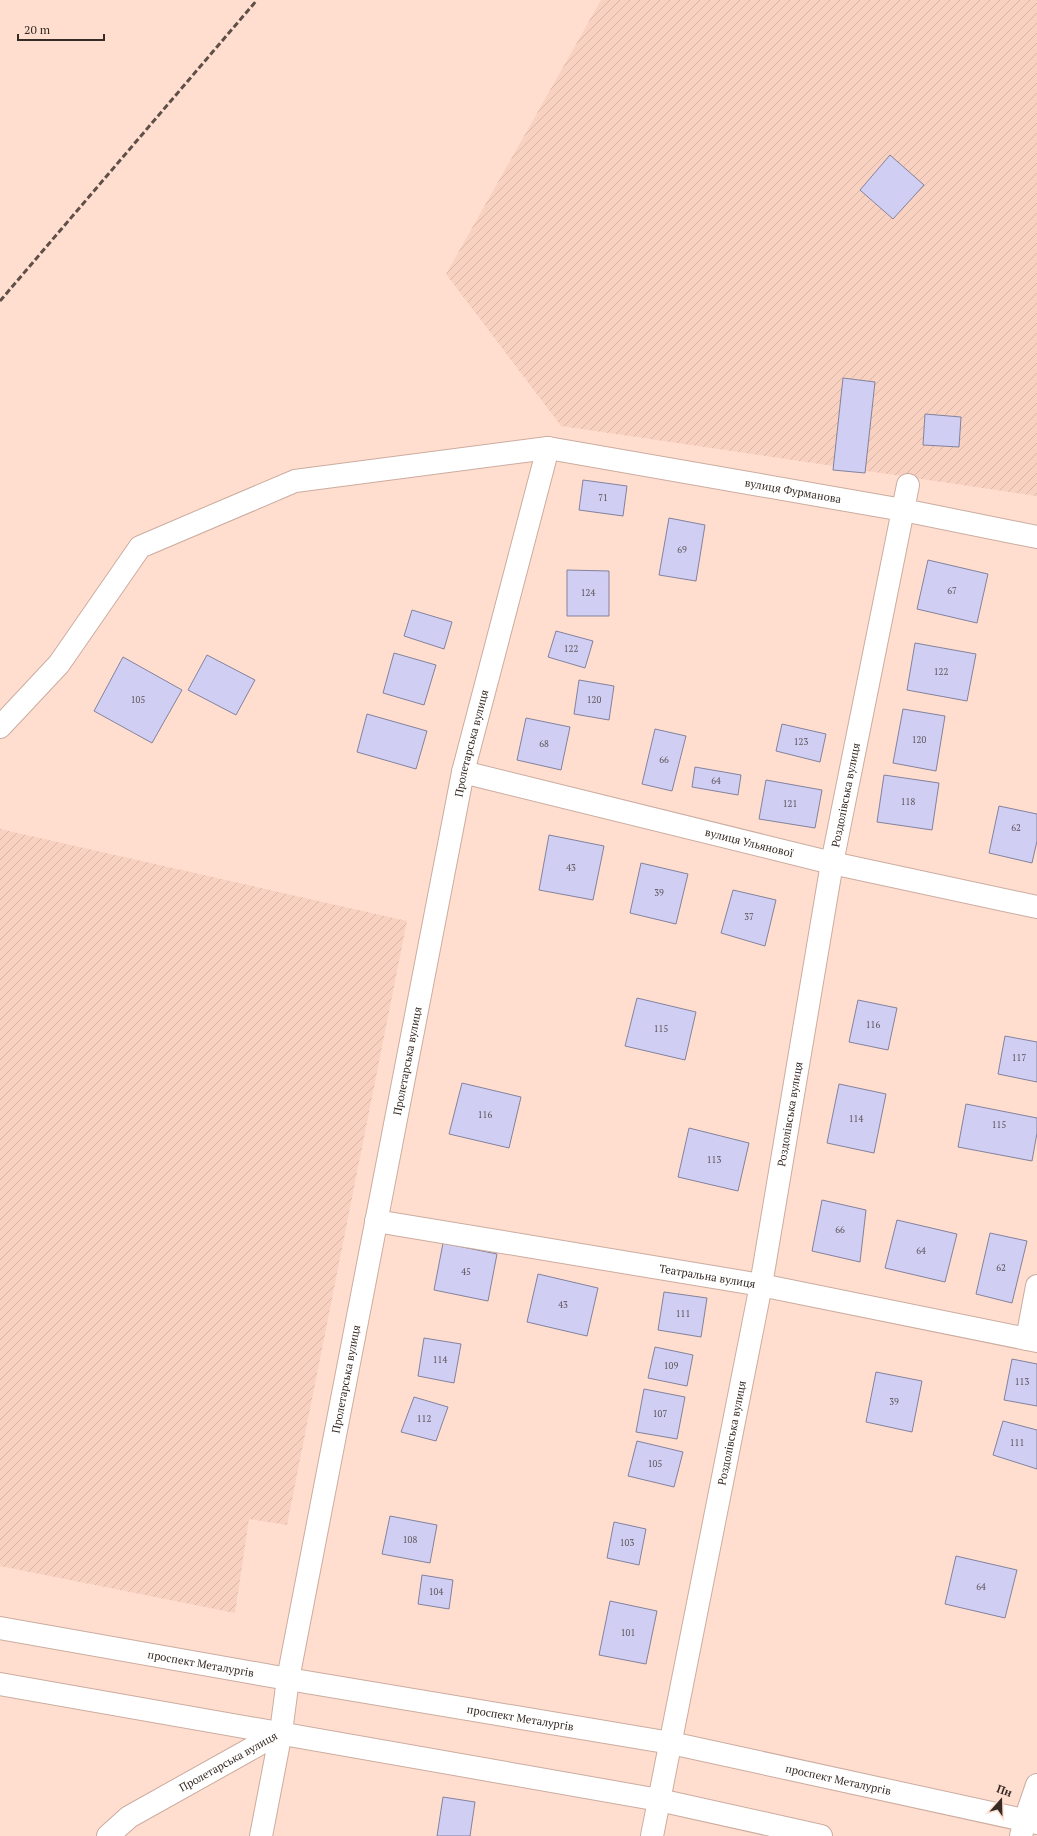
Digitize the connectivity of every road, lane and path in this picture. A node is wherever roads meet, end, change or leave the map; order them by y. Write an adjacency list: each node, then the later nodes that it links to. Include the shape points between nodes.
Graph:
1 (548, 448): 3 (street, вулиця Фурманова); 5 (street, вулиця Фурманова, via 295,481 140,547 59,664); 6 (street, Пролетарська вулиця)
2 (908, 484): 3 (street, Роздолівська вулиця)
3 (903, 510): 4 (street, вулиця Фурманова); 7 (street, Роздолівська вулиця)
4 (1037, 537)
5 (0, 727)
6 (463, 772): 7 (street, вулиця Ульянової); 9 (street, Пролетарська вулиця)
7 (832, 864): 8 (street, вулиця Ульянової); 10 (street, Роздолівська вулиця)
8 (1037, 907)
9 (376, 1221): 10 (street, Театральна вулиця); 14 (street, Пролетарська вулиця)
10 (761, 1285): 12 (street, Театральна вулиця); 17 (street, Роздолівська вулиця)
11 (1037, 1286): 12 (street)
12 (1032, 1340)
13 (0, 1628): 14 (street, проспект Металургів)
14 (288, 1679): 16 (street, Пролетарська вулиця); 17 (street, проспект Металургів)
15 (0, 1684): 16 (street)
16 (281, 1732): 19 (street); 21 (street, Пролетарська вулиця, via 129,1817); 22 (street, Пролетарська вулиця)
17 (671, 1743): 19 (street, Роздолівська вулиця); 20 (street, проспект Металургів)
18 (1037, 1785): 20 (street)
19 (659, 1800): 23 (street); 24 (street)
20 (1028, 1826)
21 (108, 1836)
22 (261, 1836)
23 (652, 1836)
24 (821, 1836)

